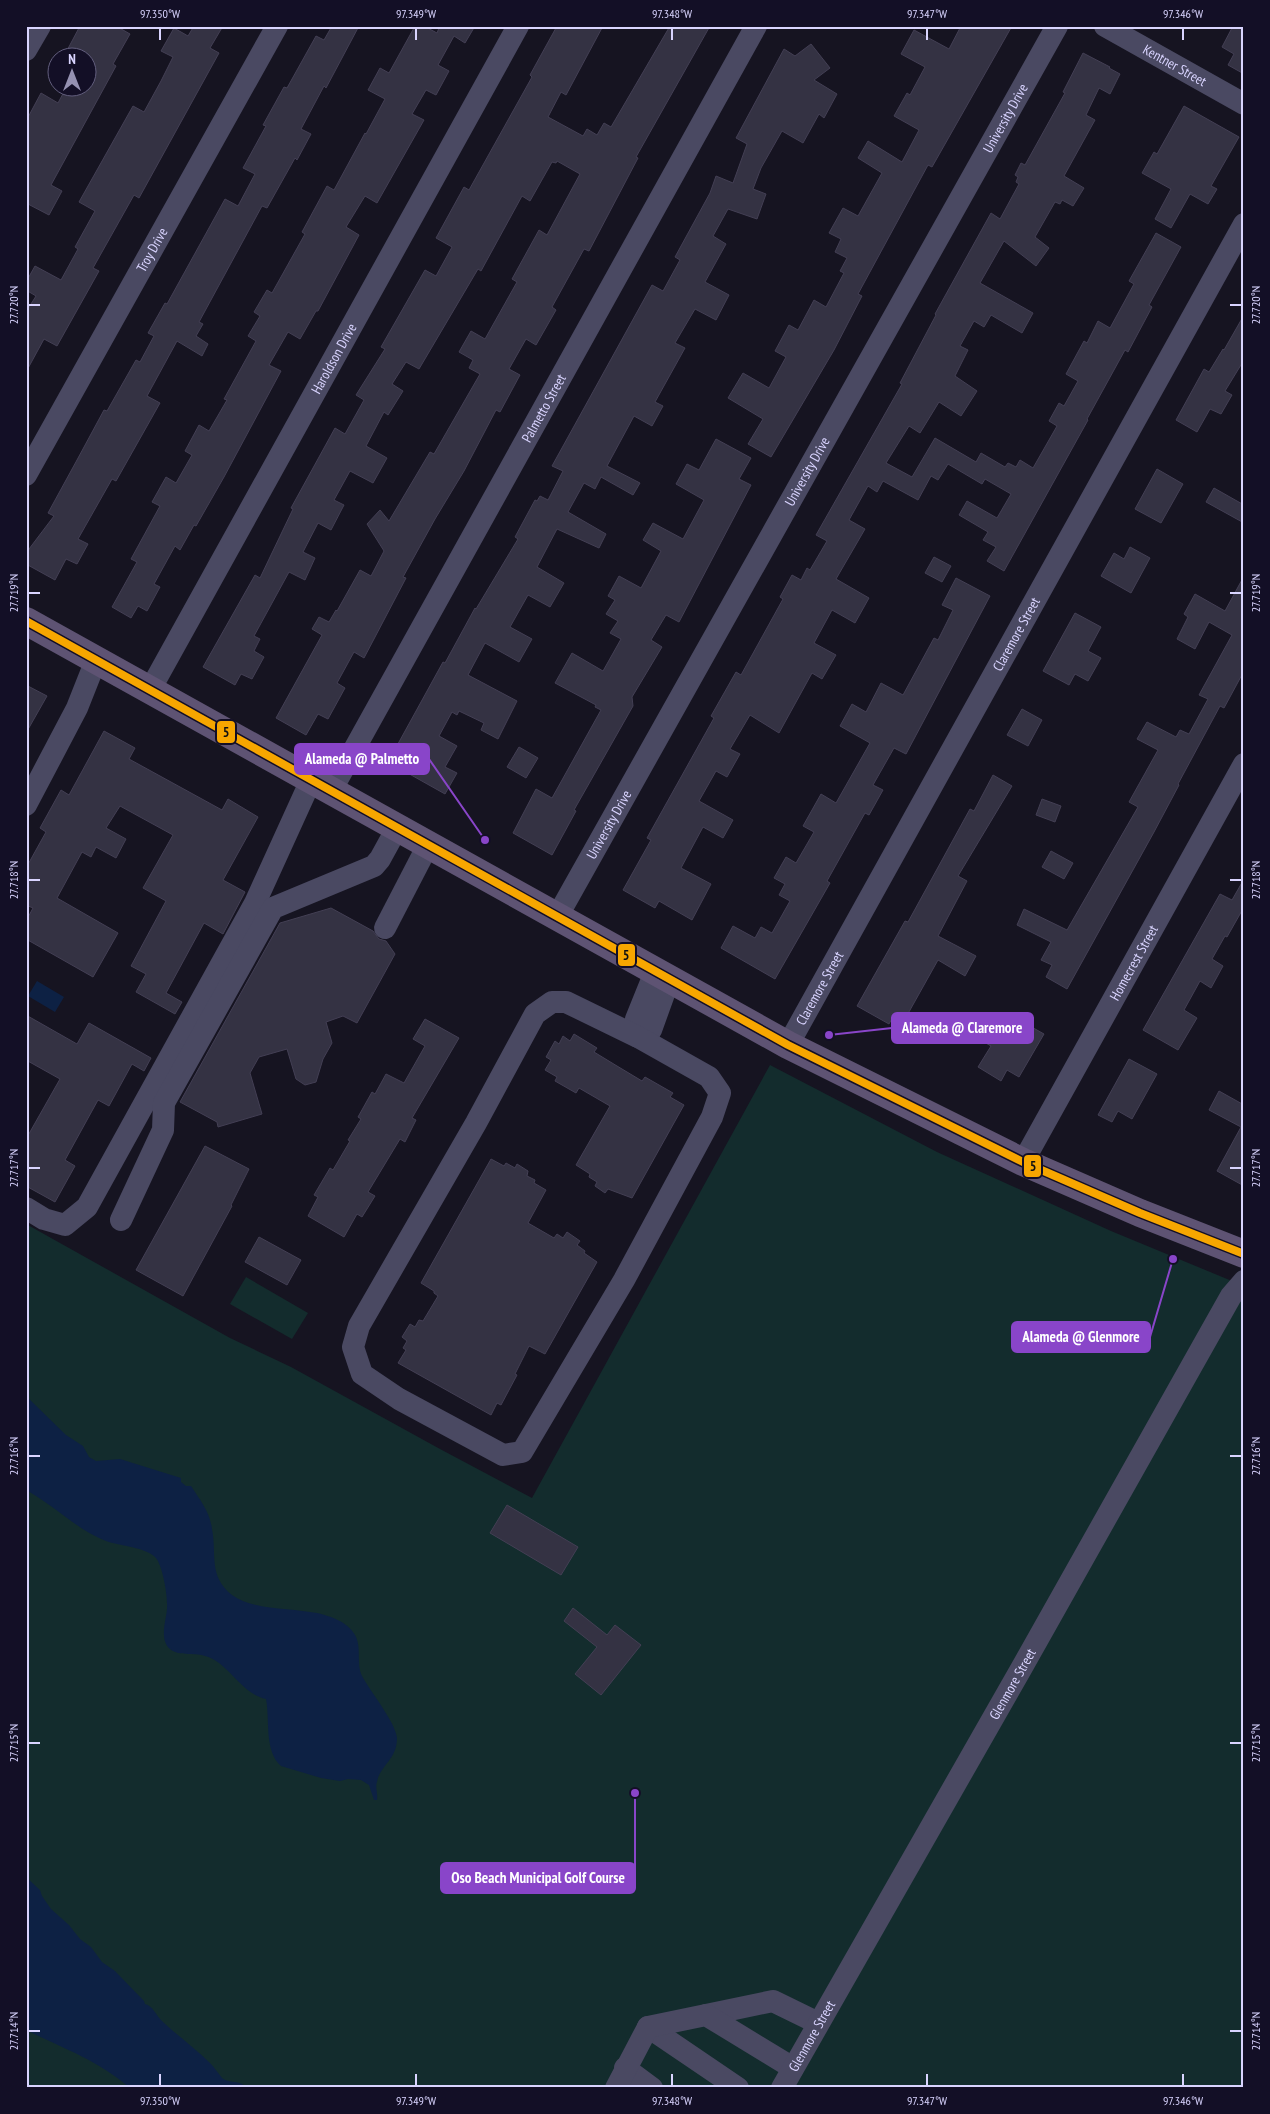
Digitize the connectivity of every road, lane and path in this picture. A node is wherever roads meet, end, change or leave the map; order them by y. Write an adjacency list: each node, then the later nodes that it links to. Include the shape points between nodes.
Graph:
1 (40, 26): 7 (street)
2 (277, 26): 10 (street, Troy Drive)
3 (518, 26): 13 (street, Haroldson Drive)
4 (756, 26): 15 (street, Palmetto Street)
5 (1056, 26): 19 (street, University Drive)
6 (1105, 26): 8 (street, Kentner Street)
7 (26, 50)
8 (1244, 104)
9 (1244, 224): 23 (street, Claremore Street)
10 (26, 476)
11 (26, 621): 12 (main road)
12 (96, 660): 13 (main road); 16 (street, via 77,708)
13 (150, 690): 15 (main road)
14 (1244, 764): 24 (street, Homecrest Street)
15 (321, 786): 17 (main road); 25 (street, Palmetto Street, via 87,1207 65,1225 44,1219)
16 (26, 805)
17 (397, 828): 18 (main road); 26 (street, via 374,866 274,908 164,1103 163,1130)
18 (428, 845): 19 (main road); 20 (street)
19 (557, 917): 21 (main road)
20 (385, 928)
21 (662, 976): 22 (street, via 636,1019); 23 (main road)
22 (638, 1038): 22 (street, via 709,1077 720,1093 712,1117 624,1280 522,1452 503,1454 399,1399 362,1374 353,1347 359,1326 535,1014 552,1002 566,1002)
23 (788, 1045): 24 (main road)
24 (1023, 1162): 27 (main road)
25 (26, 1208)
26 (121, 1220)
27 (1244, 1254)
28 (1244, 1281): 30 (street, Glenmore Street, via 1231,1296)
29 (706, 2015): 30 (street, via 773,2001); 31 (street); 32 (street)
30 (818, 2023): 32 (street, Glenmore Street)
31 (648, 2027): 33 (street); 35 (street)
32 (793, 2068): 36 (street, Glenmore Street)
33 (620, 2078): 34 (street)
34 (652, 2088)
35 (738, 2088)
36 (782, 2088)

